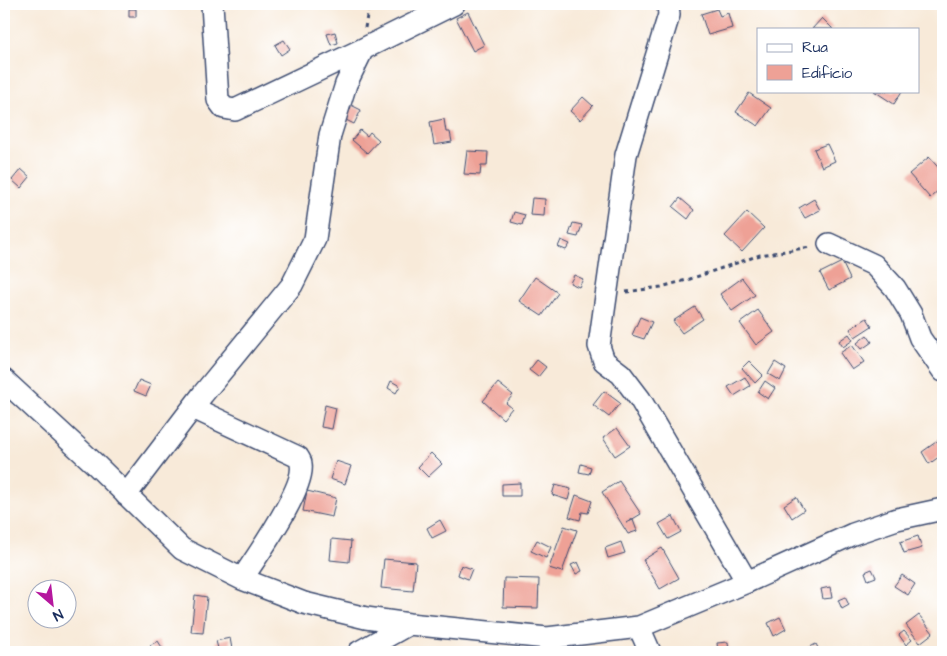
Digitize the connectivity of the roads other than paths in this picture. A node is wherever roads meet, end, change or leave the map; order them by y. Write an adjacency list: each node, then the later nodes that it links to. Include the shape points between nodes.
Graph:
1 (212, 4): 4 (street, via 218,100 224,108 235,110)
2 (454, 4): 4 (street)
3 (668, 4): 12 (street, via 669,15 626,155 599,346 604,361 621,374 640,399)
4 (362, 49): 8 (street, via 346,84 330,135 315,239 292,285)
5 (829, 244): 6 (street, via 874,265 895,288 911,314 920,338)
6 (943, 371)
7 (4, 380): 9 (street)
8 (193, 408): 9 (street); 11 (street, via 298,456 302,464 288,508)
9 (126, 496): 11 (street, via 182,549)
10 (943, 509): 12 (street, via 897,519 853,534)
11 (242, 579): 13 (street, via 304,603 366,618)
12 (747, 582): 14 (street)
13 (409, 624): 15 (street, via 547,638); 16 (street)
14 (639, 627): 15 (street); 17 (street)
15 (562, 645)
16 (359, 652)
17 (650, 652)

